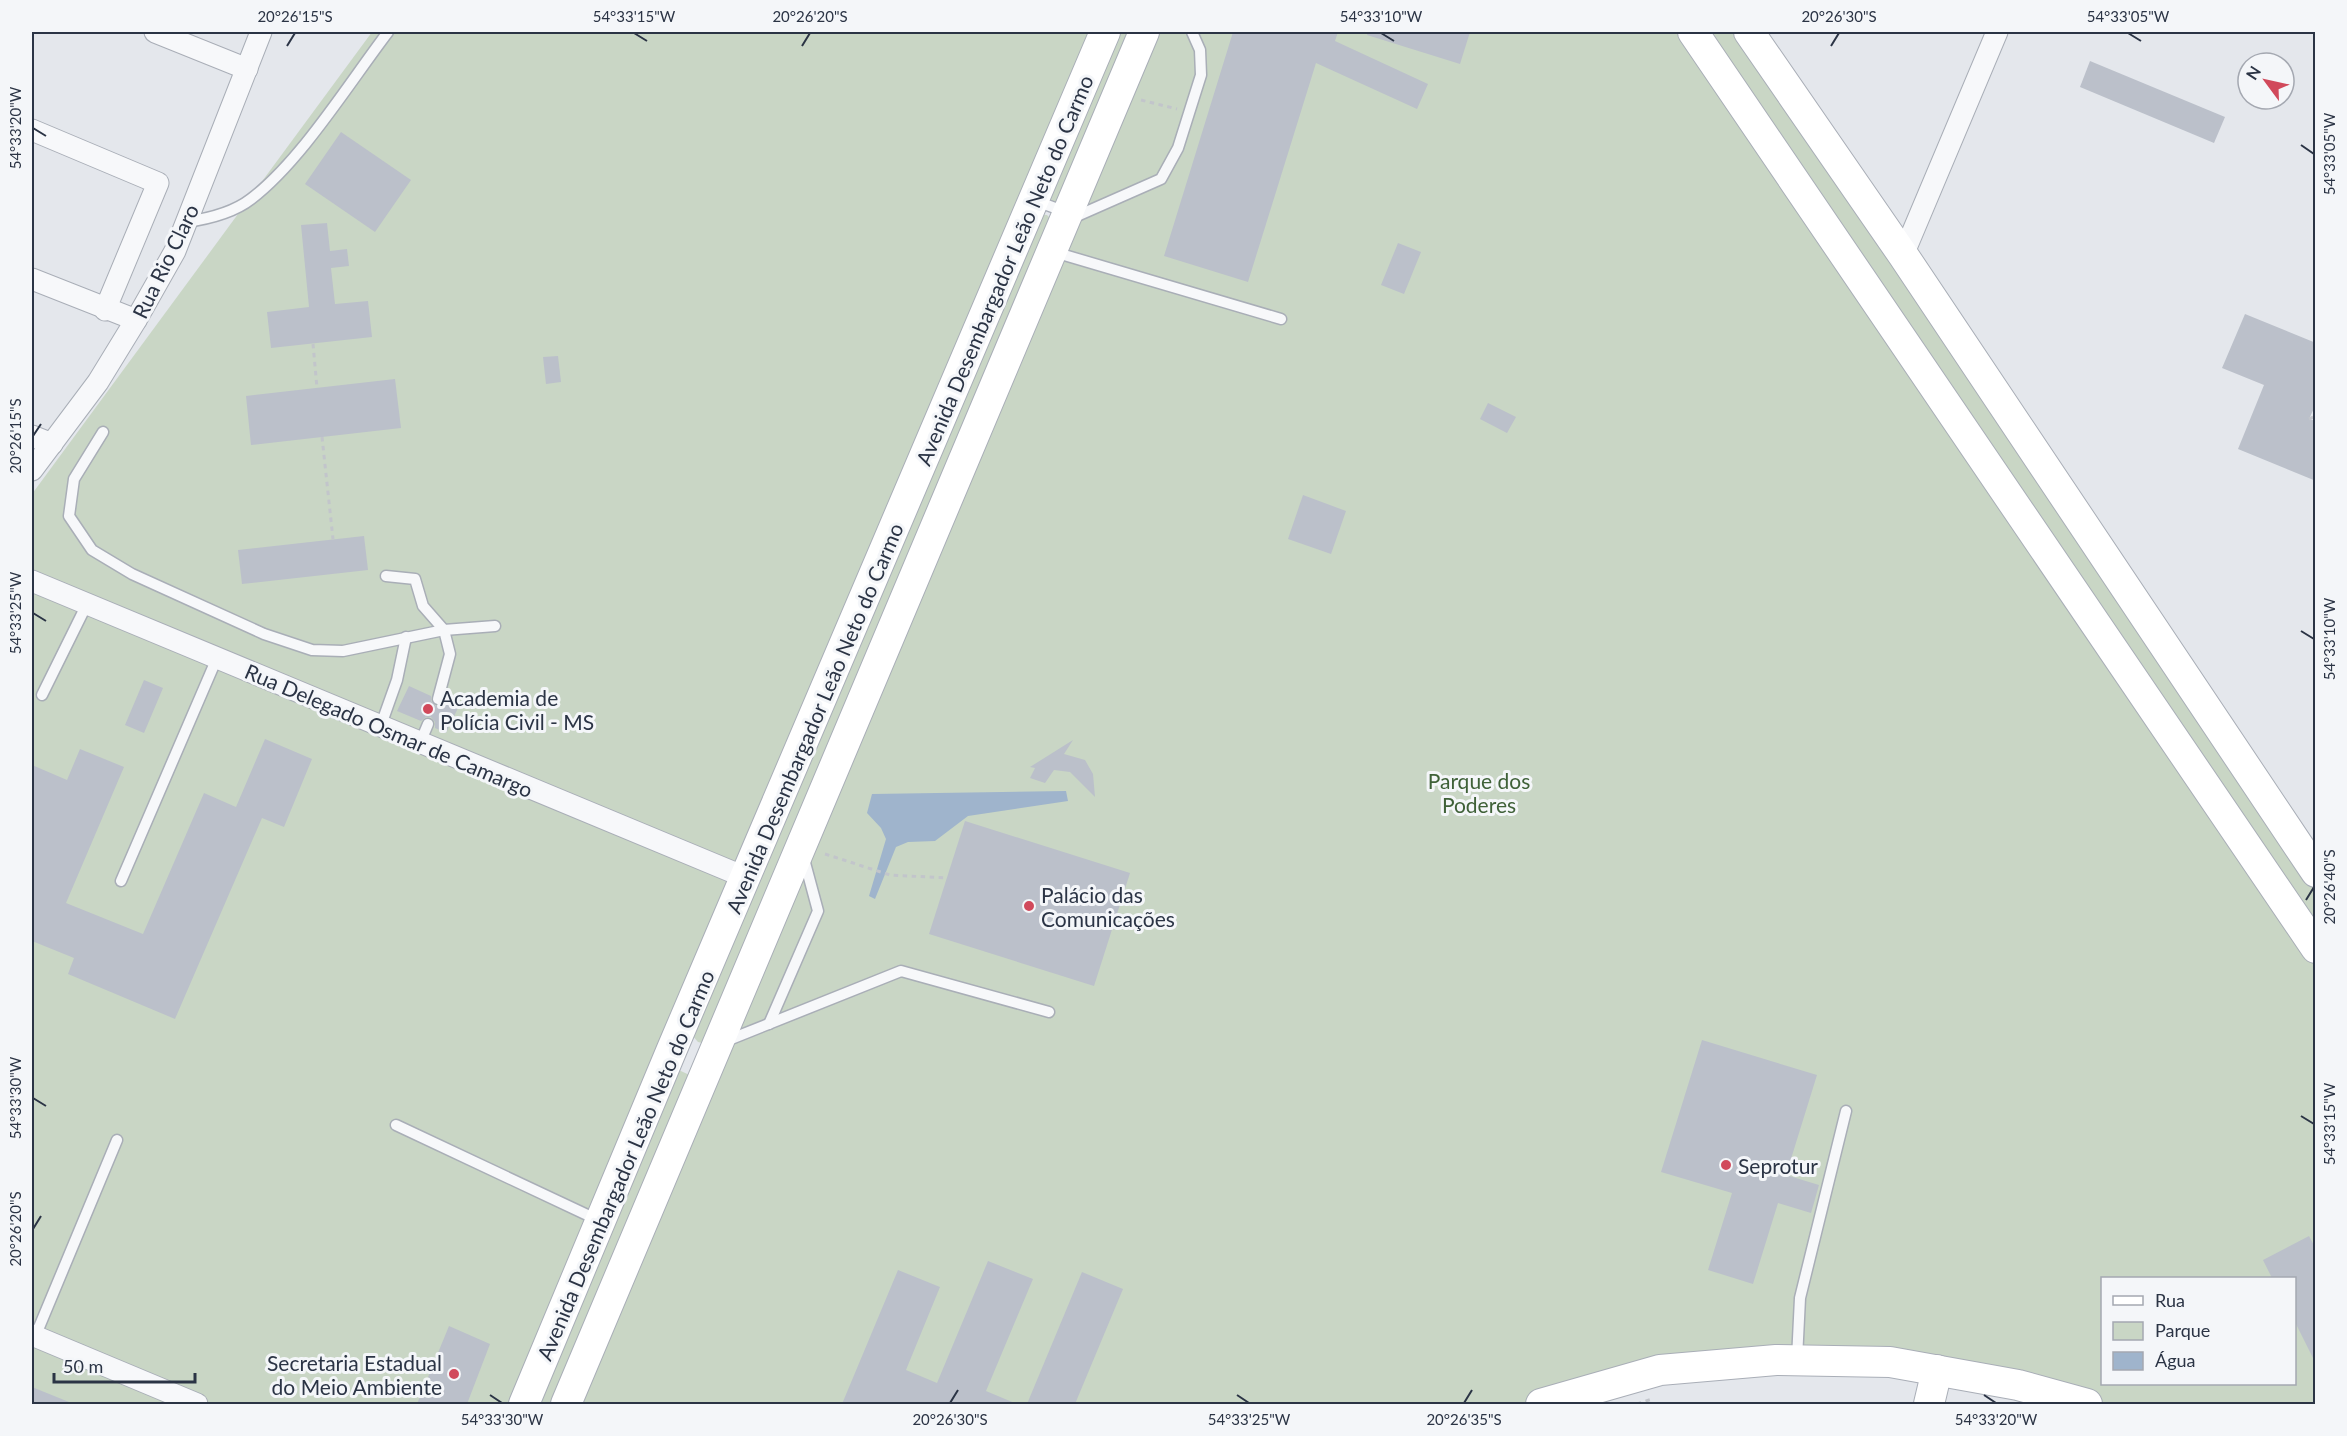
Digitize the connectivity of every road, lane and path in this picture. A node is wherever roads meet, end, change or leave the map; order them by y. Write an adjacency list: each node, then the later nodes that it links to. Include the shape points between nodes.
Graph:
1 (155, 32): 10 (street)
2 (261, 32): 10 (street, Rua Rio Claro)
3 (388, 32): 14 (lane, via 274,177 249,200 209,219)
4 (1105, 32): 12 (main road, Avenida Desembargador Leão Neto do Carmo)
5 (1144, 32): 13 (main road, Avenida Desembargador Leão Neto do Carmo)
6 (1192, 32): 13 (lane, via 1200,50 1201,75 1178,148 1161,179 1077,216)
7 (1693, 32): 33 (main road)
8 (1749, 32): 16 (main road)
9 (1997, 32): 16 (street)
10 (247, 69): 14 (street, Rua Rio Claro)
11 (32, 130): 18 (street, via 158,183)
12 (1033, 200): 13 (lane); 45 (main road, Avenida Desembargador Leão Neto do Carmo)
13 (1067, 213): 15 (main road, Avenida Desembargador Leão Neto do Carmo)
14 (186, 222): 20 (street, Rua Rio Claro, via 175,251)
15 (1051, 251): 19 (lane); 43 (main road, Avenida Desembargador Leão Neto do Carmo)
16 (1903, 255): 31 (main road)
17 (32, 279): 18 (street)
18 (105, 310): 20 (street)
19 (1281, 319)
20 (136, 320): 28 (street, Rua Rio Claro, via 98,382)
21 (313, 344): 22 (path)
22 (317, 388)
23 (2316, 417): 24 (path)
24 (2310, 419)
25 (103, 432): 38 (lane, via 74,479 69,516 92,550 152,583 264,634 312,650 343,651)
26 (32, 436): 28 (street)
27 (322, 437): 30 (path)
28 (51, 444): 29 (street, Rua Rio Claro)
29 (32, 470)
30 (333, 539)
31 (2103, 554): 33 (main road); 44 (main road)
32 (386, 576): 37 (lane, via 415,579 423,606)
33 (2063, 576): 48 (main road)
34 (32, 581): 35 (street, Rua Delegado Osmar de Camargo)
35 (87, 604): 39 (street, Rua Delegado Osmar de Camargo); 40 (lane)
36 (495, 626): 37 (lane)
37 (444, 630): 38 (lane); 41 (lane, via 450,654)
38 (406, 637): 42 (lane, via 397,680)
39 (217, 658): 42 (street, Rua Delegado Osmar de Camargo); 47 (lane)
40 (42, 695)
41 (438, 699)
42 (381, 725): 45 (street, Rua Delegado Osmar de Camargo, via 424,733)
43 (800, 847): 46 (path, via 890,874); 50 (lane, via 818,911); 52 (main road, Avenida Desembargador Leão Neto do Carmo)
44 (2311, 861)
45 (747, 878): 51 (main road, Avenida Desembargador Leão Neto do Carmo)
46 (947, 878)
47 (121, 881)
48 (2316, 948)
49 (1049, 1012): 50 (lane, via 901,970)
50 (769, 1024): 52 (lane)
51 (672, 1049): 52 (main road); 56 (main road, Avenida Desembargador Leão Neto do Carmo)
52 (713, 1054): 63 (main road, Avenida Desembargador Leão Neto do Carmo)
53 (1846, 1111): 58 (lane, via 1800,1298)
54 (396, 1125): 56 (lane)
55 (117, 1140): 57 (lane)
56 (602, 1222): 62 (main road, Avenida Desembargador Leão Neto do Carmo)
57 (33, 1336): 60 (street)
58 (1797, 1360): 59 (main road, via 1890,1362); 64 (main road, via 1660,1370)
59 (1937, 1370): 65 (main road); 66 (main road, via 2018,1385)
60 (174, 1400): 61 (street)
61 (197, 1404)
62 (524, 1404)
63 (566, 1404)
64 (1540, 1404)
65 (1929, 1404)
66 (2087, 1404)

